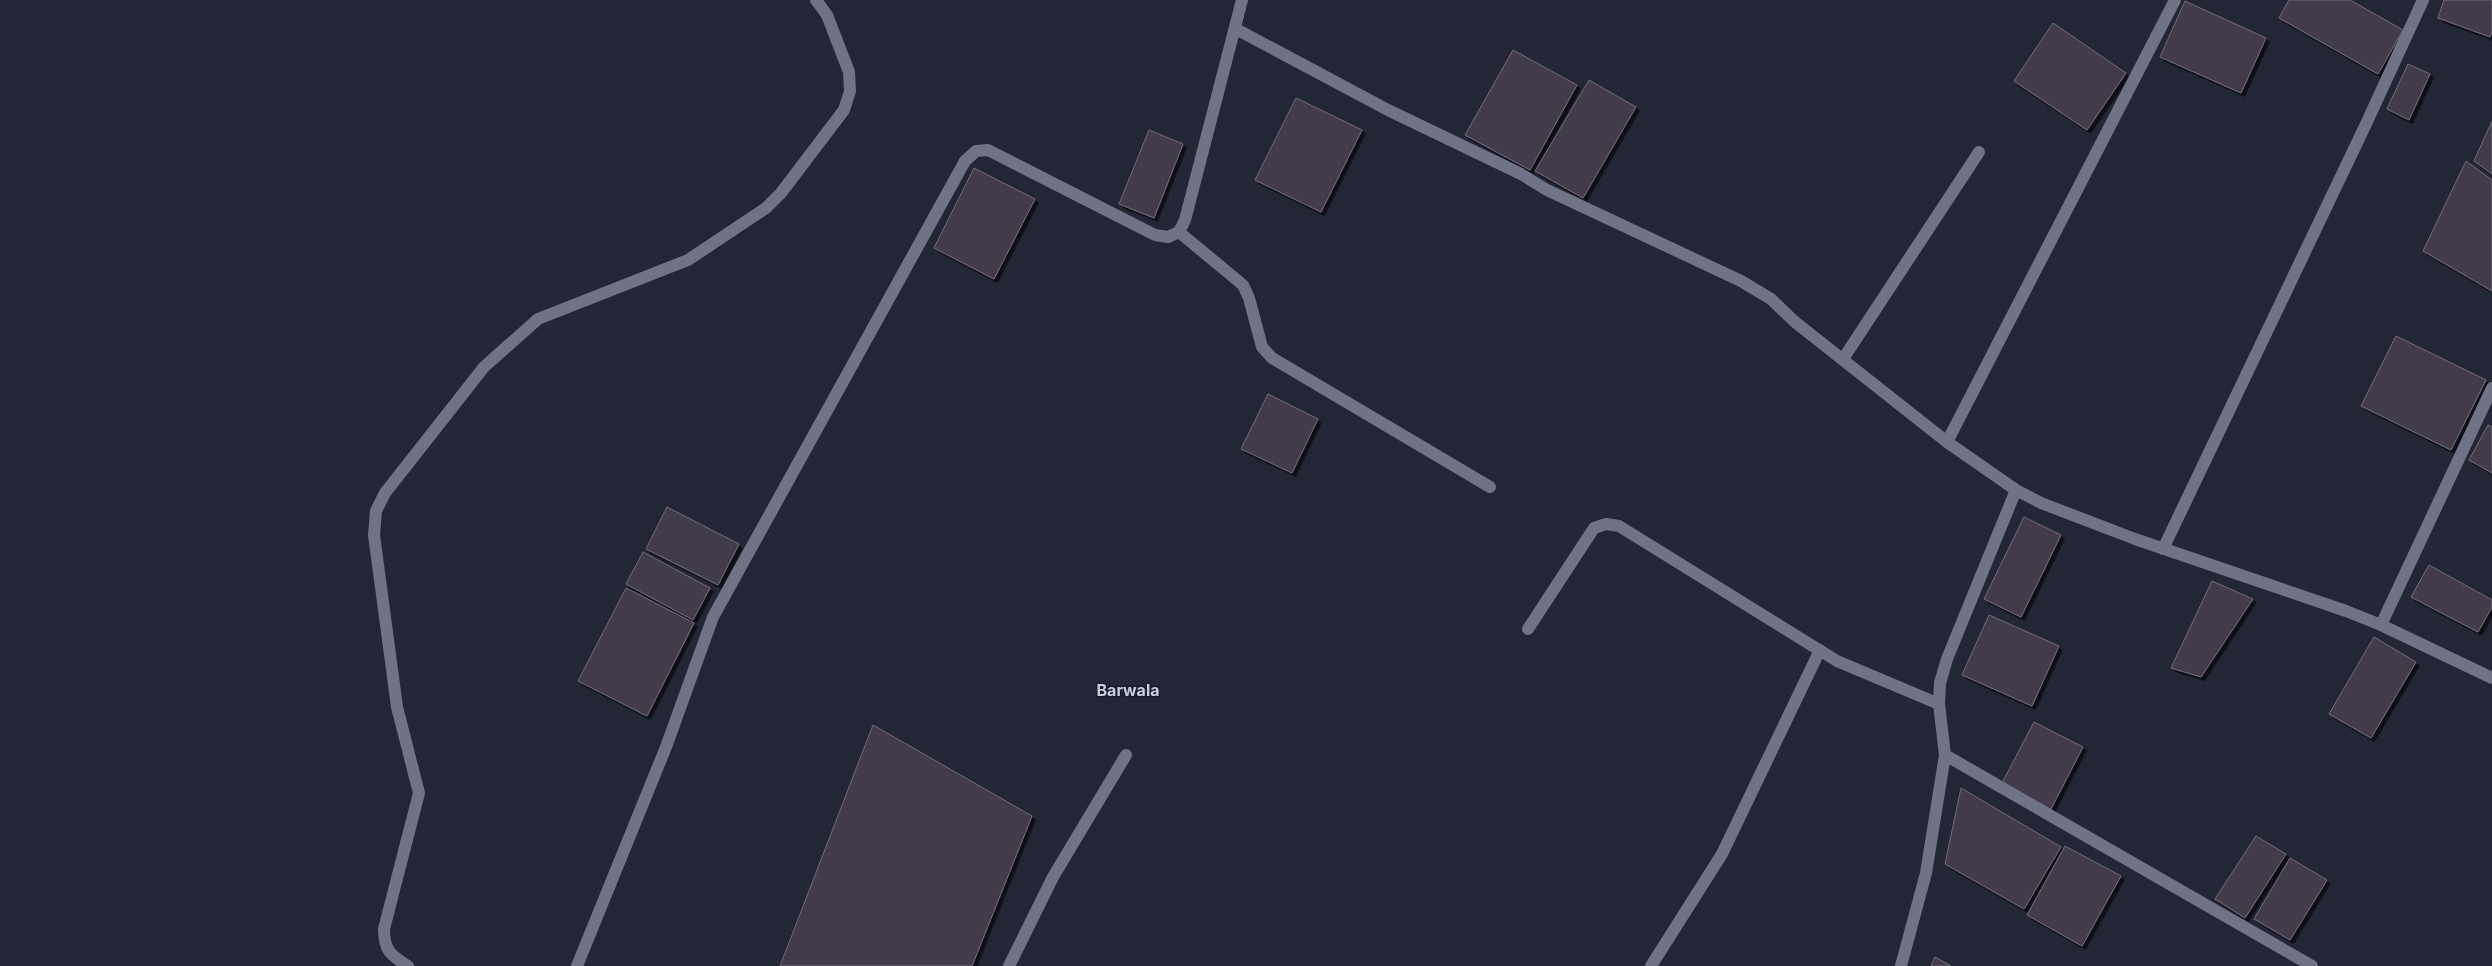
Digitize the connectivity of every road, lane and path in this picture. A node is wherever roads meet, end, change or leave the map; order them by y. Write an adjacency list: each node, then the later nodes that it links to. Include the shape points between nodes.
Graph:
1 (816, 0): 21 (street, via 827,15 848,72 850,91 844,110 781,193 766,208 688,260 538,319 484,367 385,492 376,512 374,535 397,707 419,793 384,929 384,943 393,957)
2 (1242, 0): 5 (street)
3 (2175, 0): 10 (street)
4 (2423, 0): 13 (street)
5 (1236, 30): 7 (street, via 1185,220); 8 (street, via 1388,110 1521,174 1547,190 1741,281 1771,300)
6 (1979, 152): 8 (street)
7 (1179, 232): 11 (street, via 1243,285 1262,347 1272,358); 22 (street, via 1168,237 1155,235 988,150 976,151 965,161 713,617 666,747)
8 (1843, 359): 10 (street)
9 (2492, 388): 14 (street)
10 (1947, 442): 12 (street)
11 (1490, 487)
12 (2016, 490): 13 (street, via 2041,503); 18 (street, via 1947,659 1940,682)
13 (2163, 549): 14 (street)
14 (2381, 625): 17 (street)
15 (1528, 629): 16 (street, via 1586,538 1594,528 1606,524 1619,526)
16 (1820, 650): 18 (street, via 1854,670); 24 (street, via 1722,854)
17 (2492, 678)
18 (1939, 704): 20 (street)
19 (1126, 755): 23 (street, via 1052,877)
20 (1944, 755): 25 (street, via 1926,873); 26 (street)
21 (408, 966)
22 (577, 966)
23 (1009, 966)
24 (1650, 966)
25 (1901, 966)
26 (2312, 966)

